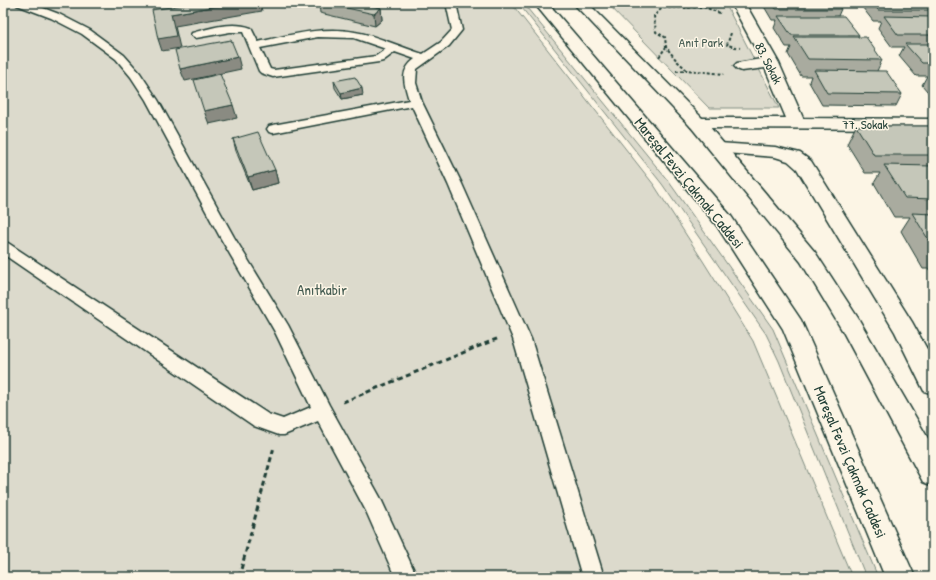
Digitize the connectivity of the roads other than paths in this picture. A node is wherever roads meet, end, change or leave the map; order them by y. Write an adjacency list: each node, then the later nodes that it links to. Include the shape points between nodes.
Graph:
1 (21, 3): 20 (lane, via 86,32 120,56 136,75 282,330)
2 (451, 3): 9 (lane, via 457,30 445,44)
3 (541, 3): 24 (main road, Mareşal Fevzi Çakmak Caddesi, via 724,221 793,326)
4 (580, 3): 13 (main road)
5 (738, 3): 10 (main road, 83. Sokak)
6 (196, 34): 7 (lane, via 245,28)
7 (254, 46): 8 (lane, via 332,33 356,36); 8 (lane, via 265,71 273,74 373,60)
8 (394, 48): 9 (lane)
9 (422, 58): 12 (lane, via 412,67 410,74)
10 (771, 63): 11 (main road); 14 (main road, 83. Sokak)
11 (742, 66)
12 (416, 102): 16 (lane); 23 (lane, via 455,184 518,331)
13 (697, 123): 14 (main road, 77. Sokak); 17 (main road)
14 (797, 124): 15 (main road, 77. Sokak)
15 (931, 127)
16 (273, 129)
17 (719, 148): 19 (main road, via 775,152 794,157 804,165 904,328); 21 (main road, via 808,257 850,324)
18 (3, 247): 20 (lane, via 261,420 279,427 290,426)
19 (933, 384)
20 (322, 411): 22 (lane, via 373,504)
21 (933, 473)
22 (406, 577)
23 (593, 577)
24 (900, 577)

